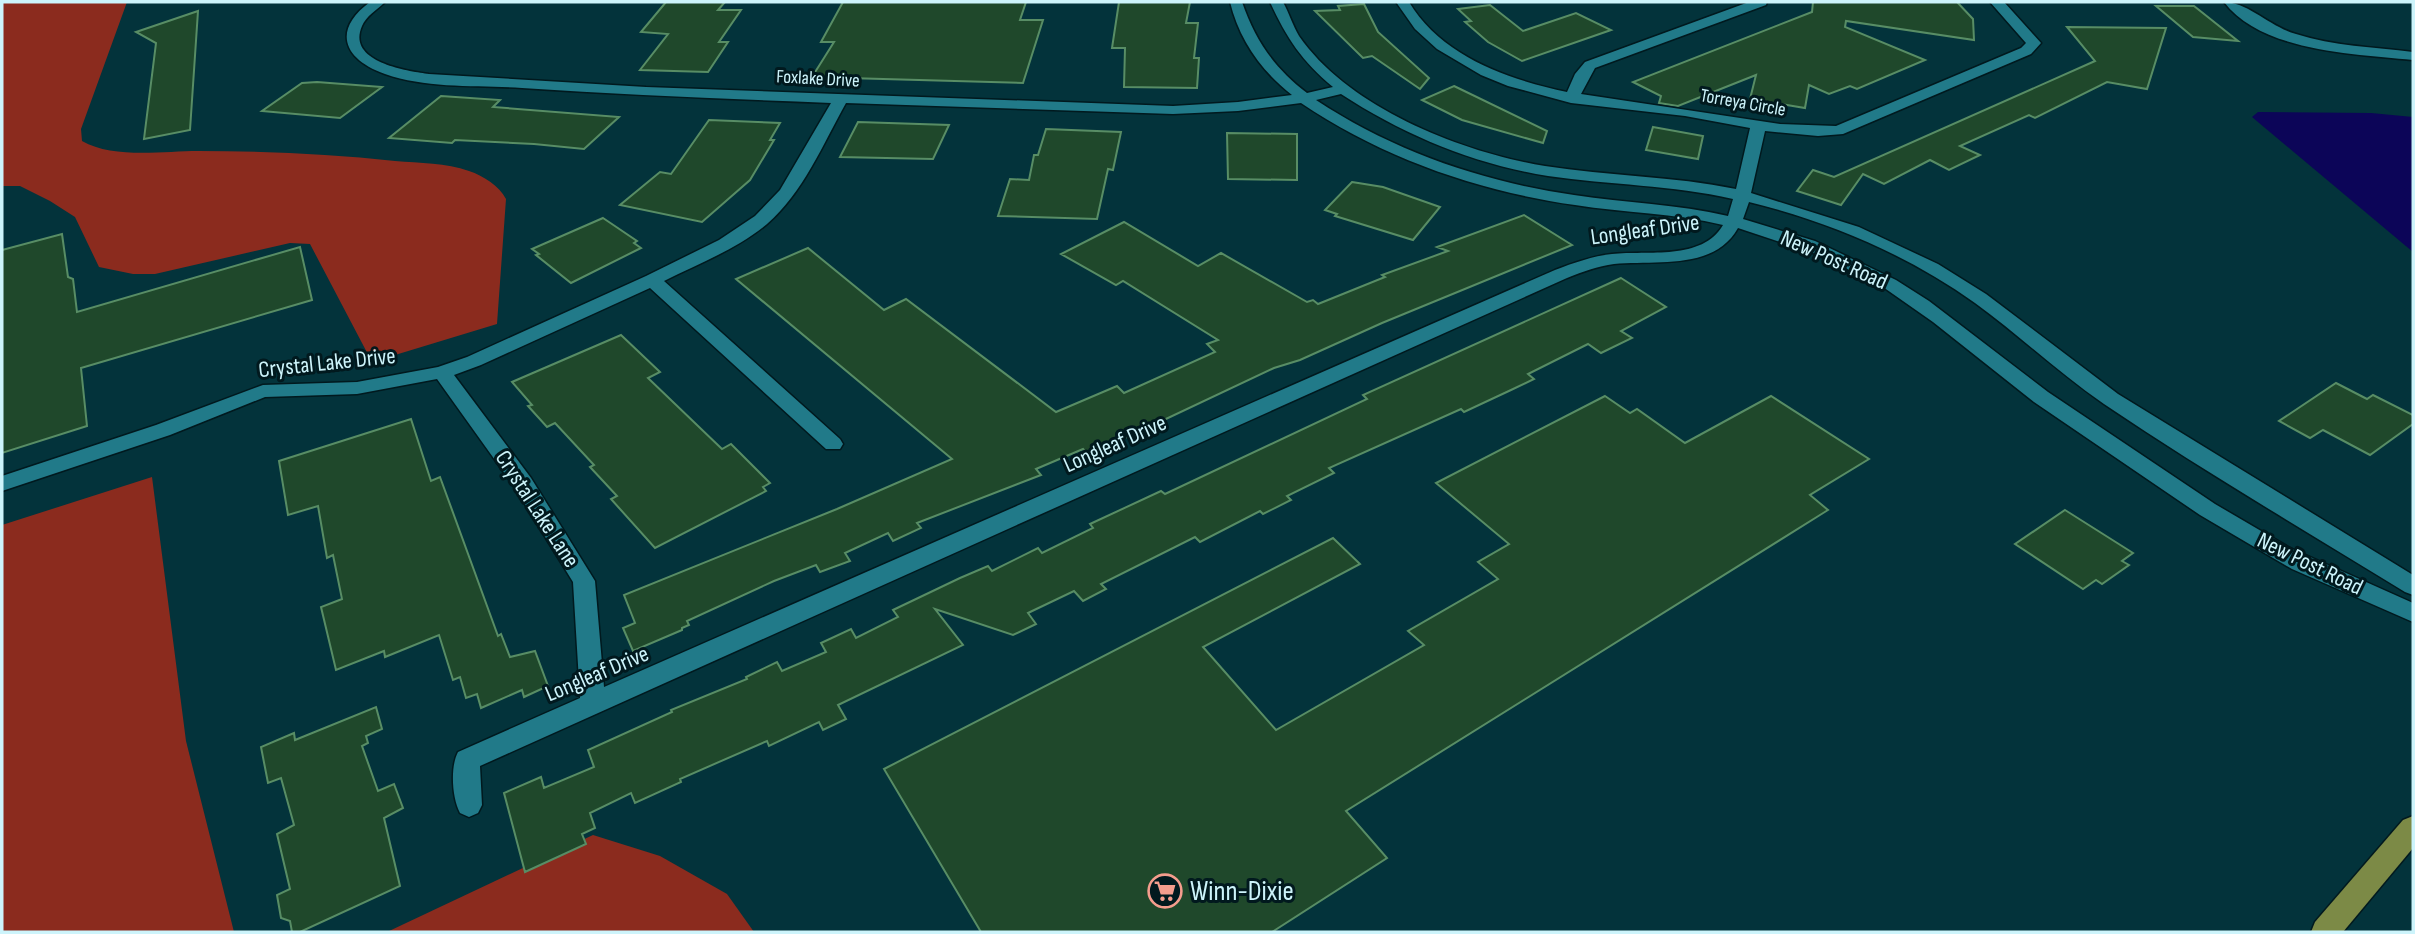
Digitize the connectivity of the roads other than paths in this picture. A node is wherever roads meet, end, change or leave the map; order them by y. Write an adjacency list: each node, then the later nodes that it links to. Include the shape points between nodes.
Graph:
1 (378, 2): 10 (street, Foxlake Drive, via 354,26 351,38 362,58 398,72 576,89)
2 (1236, 2): 11 (street, New Post Road, via 1254,46)
3 (1277, 2): 9 (street, New Post Road, via 1292,36)
4 (1403, 2): 12 (street, Torreya Circle, via 1422,29 1468,64 1507,82)
5 (1761, 2): 12 (street, via 1590,65)
6 (1997, 2): 13 (street, Torreya Circle, via 2034,43 2026,51 1838,131)
7 (2230, 2): 8 (street, via 2279,34)
8 (2413, 56)
9 (1344, 89): 11 (street, Foxlake Drive); 14 (street, New Post Road, via 1417,130 1499,161)
10 (841, 99): 11 (street, Foxlake Drive, via 1173,110); 18 (street, Crystal Lake Drive, via 787,192 768,213 726,244)
11 (1303, 99): 15 (street, New Post Road, via 1389,148 1480,182 1575,201 1670,209)
12 (1572, 99): 13 (street, Torreya Circle, via 1673,110)
13 (1758, 126): 14 (street, Longleaf Drive)
14 (1741, 196): 15 (street, Longleaf Drive); 16 (street, New Post Road, via 1806,214)
15 (1734, 223): 17 (street, New Post Road, via 1775,233); 24 (street, Longleaf Drive, via 1717,245 1695,253 1610,259 1561,274)
16 (1887, 245): 17 (street); 22 (street, New Post Road, via 1981,299 2108,397)
17 (1849, 262): 23 (street, New Post Road, via 1905,294 2040,397 2267,545)
18 (652, 280): 19 (street, Crystal Lake Drive); 20 (street)
19 (442, 372): 21 (street, Crystal Lake Drive, via 357,388 262,391); 24 (street, Crystal Lake Lane, via 523,483 584,581)
20 (833, 444)
21 (2, 484)
22 (2413, 586)
23 (2413, 613)
24 (593, 703): 25 (street, Longleaf Drive, via 467,760)
25 (469, 805)
26 (2413, 828): 27 (main road)
27 (2325, 932)

